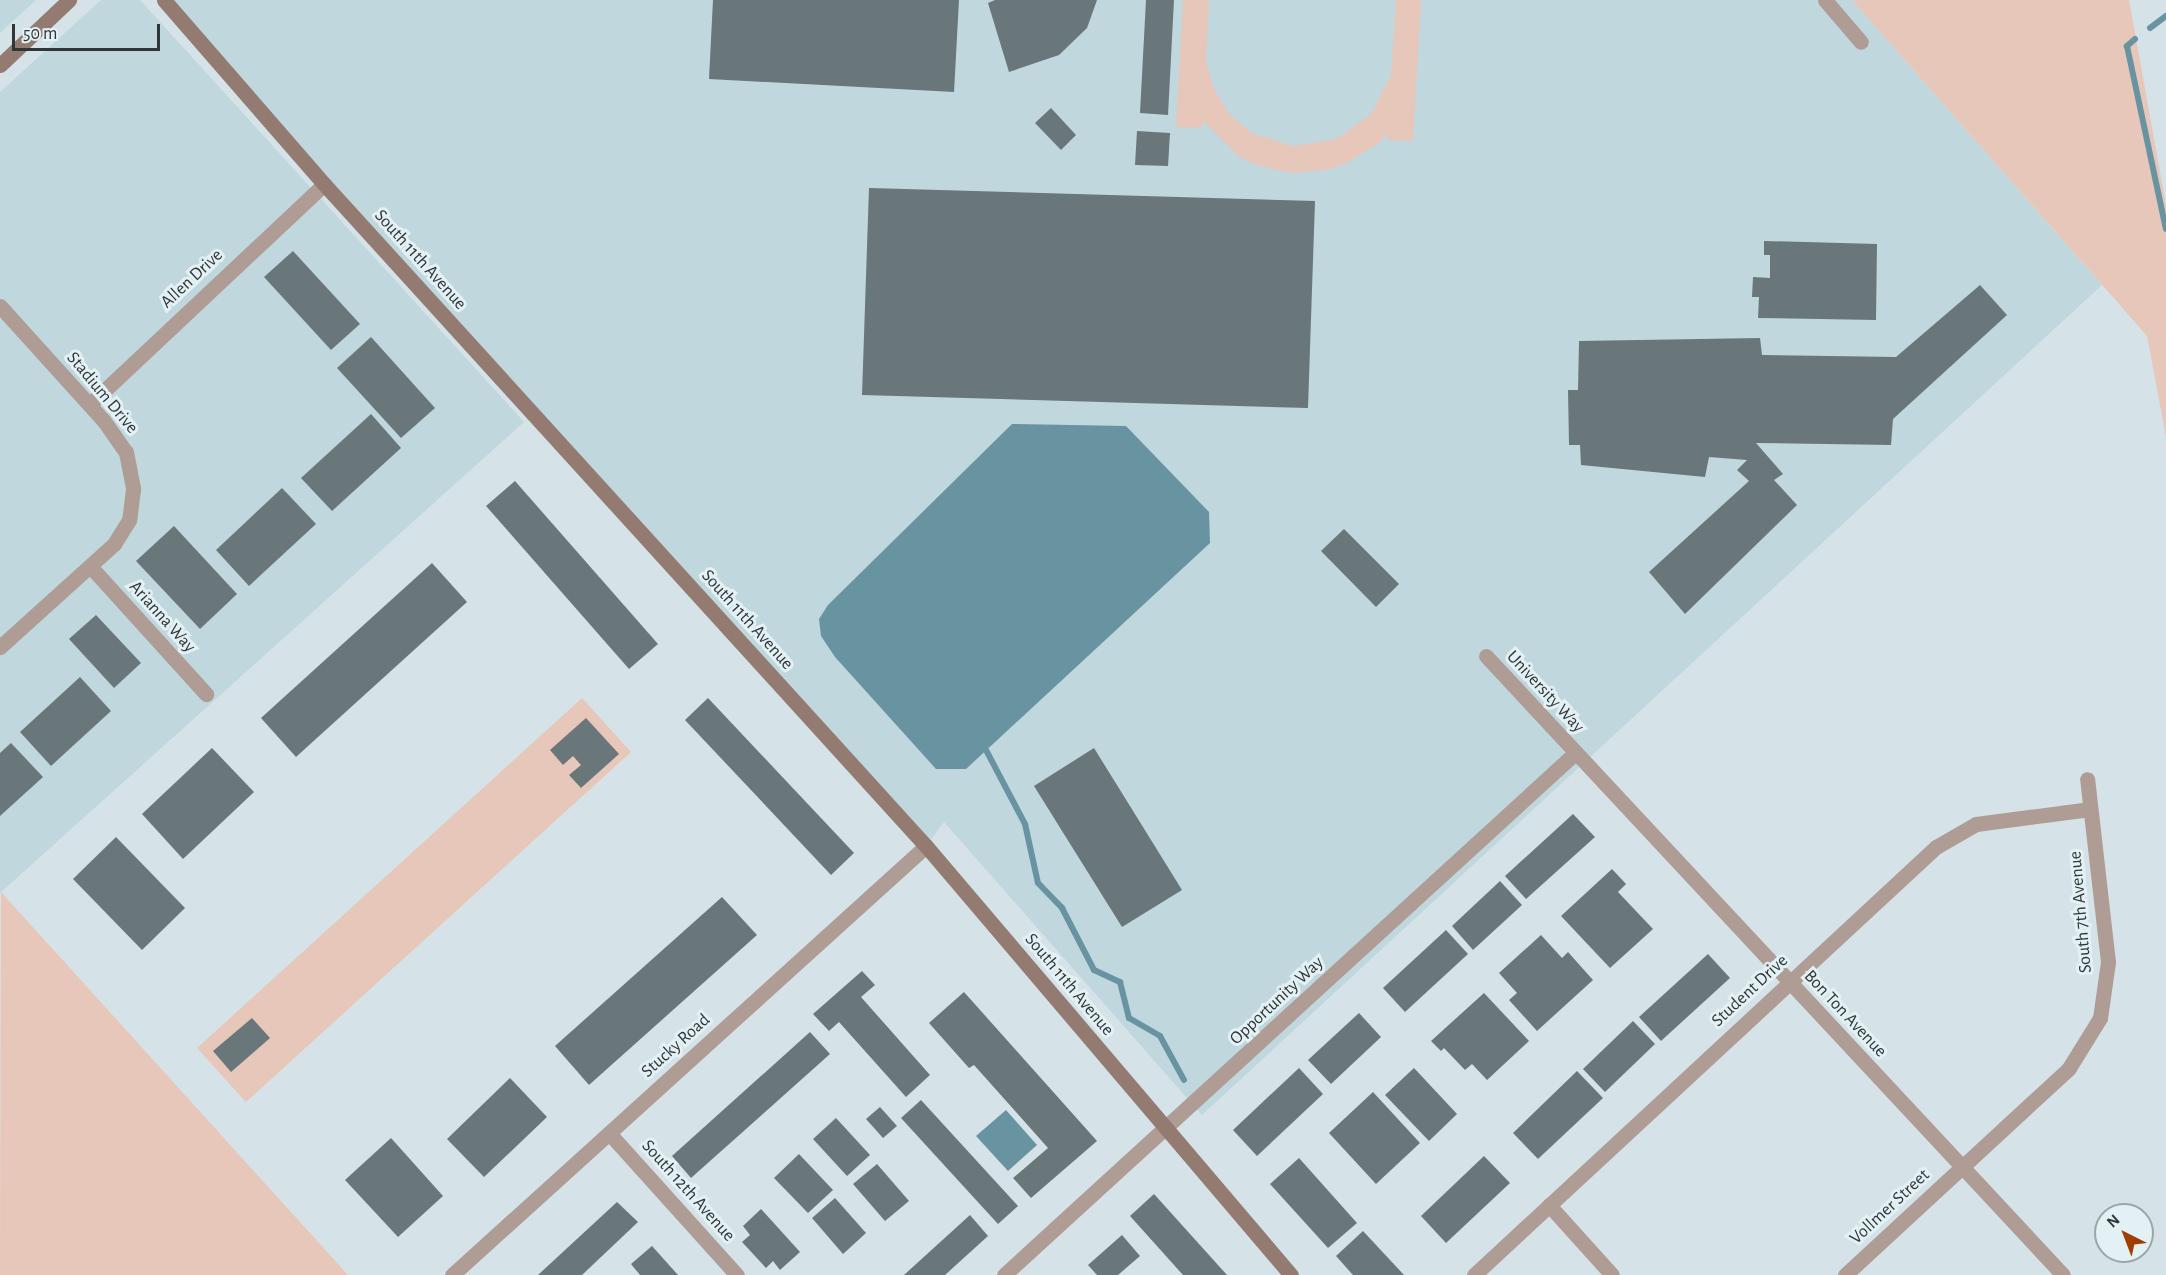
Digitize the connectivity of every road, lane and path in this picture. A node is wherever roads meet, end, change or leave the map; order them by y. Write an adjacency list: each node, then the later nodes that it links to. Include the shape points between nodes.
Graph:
1 (69, 0): 5 (street)
2 (164, 0): 6 (street, South 11th Avenue)
3 (1825, 0): 4 (street)
4 (1861, 42)
5 (0, 65)
6 (324, 184): 8 (street, Allen Drive); 16 (street, South 11th Avenue)
7 (0, 306): 8 (street, Stadium Drive)
8 (90, 404): 9 (street, Stadium Drive, via 126,452 133,489 126,527)
9 (90, 566): 10 (street, Stadium Drive); 12 (street, Arianna Way)
10 (0, 647)
11 (1486, 656): 13 (street, University Way)
12 (206, 694)
13 (1575, 753): 17 (street, Bon Ton Avenue); 18 (street, Opportunity Way)
14 (2087, 778): 15 (street, South 7th Avenue)
15 (2090, 809): 17 (street, Student Drive, via 2000,819 1956,832); 20 (street, South 7th Avenue, via 2109,962 2100,1018 2069,1068)
16 (926, 846): 18 (street, South 11th Avenue); 19 (street, Stucky Road)
17 (1789, 982): 20 (street, Bon Ton Avenue); 21 (street, Student Drive)
18 (1165, 1131): 24 (street, Opportunity Way); 25 (street, South 11th Avenue)
19 (609, 1133): 22 (street, Stucky Road); 23 (street, South 12th Avenue)
20 (1962, 1167): 28 (street, Vollmer Street); 29 (street, Bon Ton Avenue)
21 (1549, 1205): 26 (street, Student Drive); 27 (street)
22 (452, 1275)
23 (737, 1275)
24 (1004, 1275)
25 (1291, 1275)
26 (1474, 1275)
27 (1612, 1275)
28 (1845, 1275)
29 (2062, 1275)

